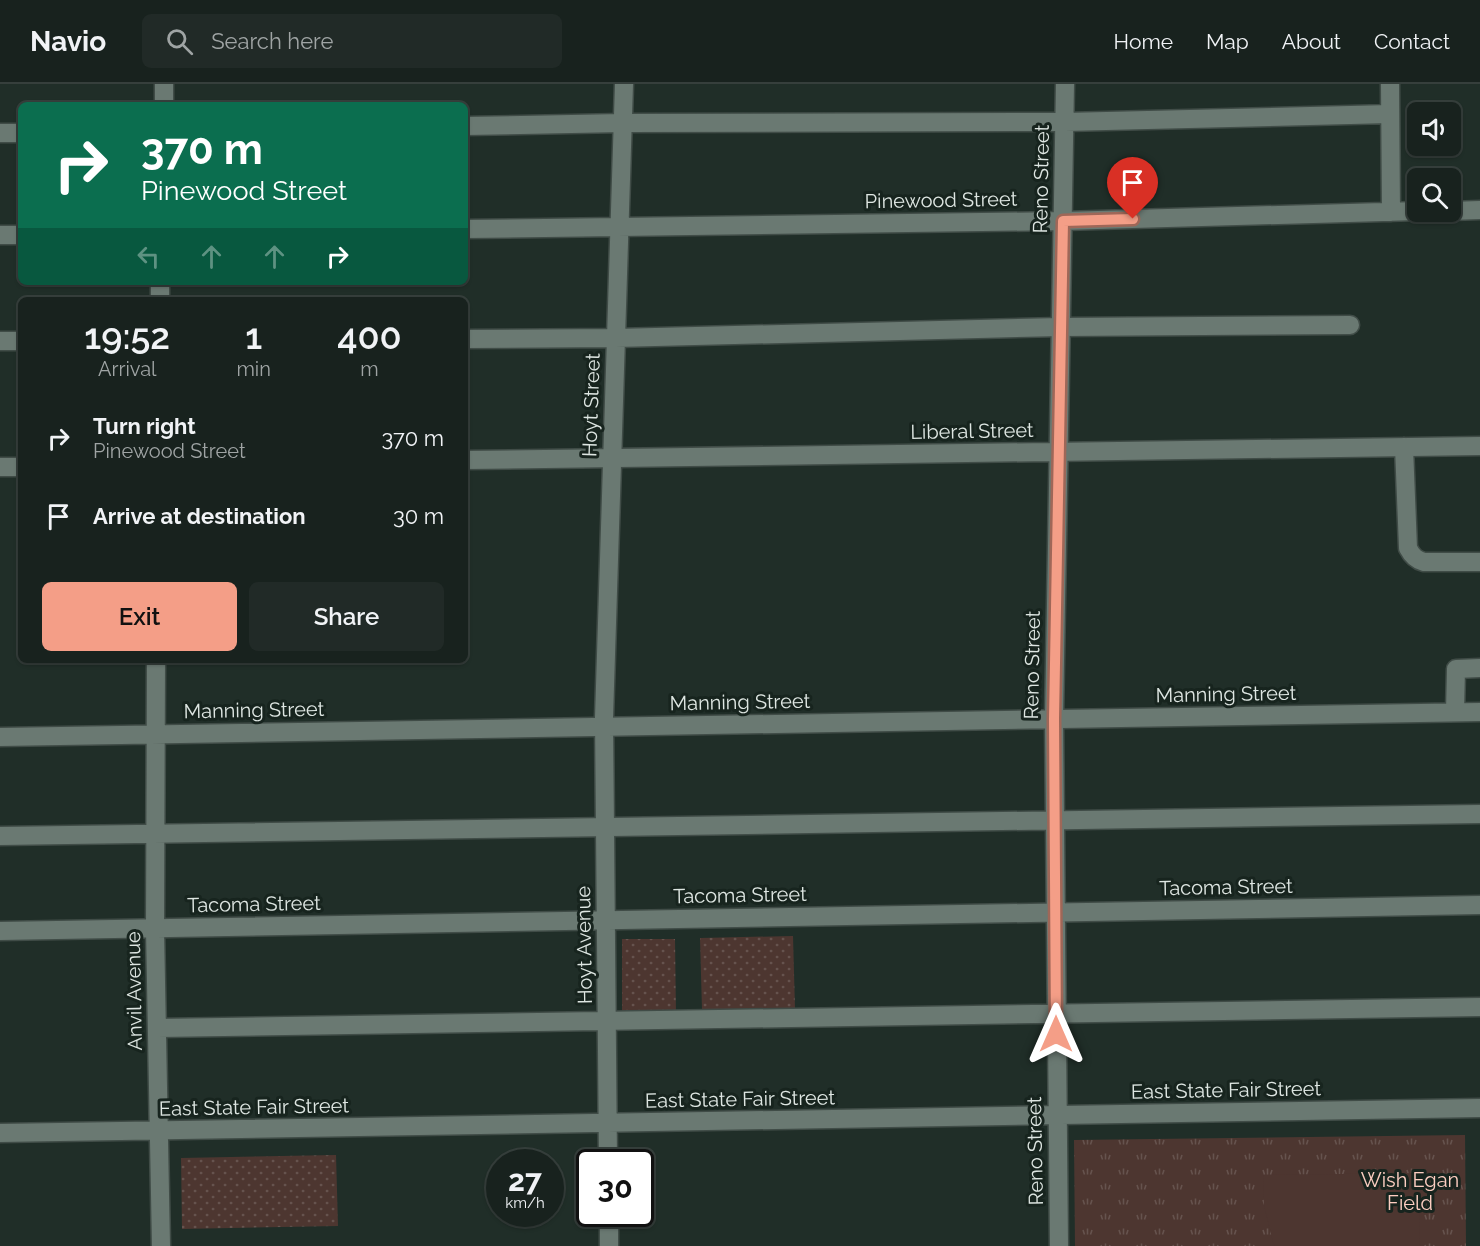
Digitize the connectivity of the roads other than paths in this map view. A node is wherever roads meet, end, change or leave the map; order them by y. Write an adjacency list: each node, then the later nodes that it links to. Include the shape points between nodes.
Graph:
1 (164, 84): 5 (street)
2 (624, 84): 8 (street, Hoyt Street)
3 (1065, 84): 7 (street, Reno Street)
4 (1390, 84): 6 (street)
5 (164, 102)
6 (1390, 114): 7 (street); 14 (street)
7 (1065, 122): 8 (street); 16 (street, Reno Street)
8 (622, 123): 9 (street); 17 (street, Hoyt Street)
9 (468, 126)
10 (0, 133): 11 (street)
11 (18, 133)
12 (1480, 210): 13 (street)
13 (1461, 211)
14 (1391, 212): 15 (street, Pinewood Street); 16 (street, Pinewood Street)
15 (1407, 212)
16 (1063, 221): 17 (street, Pinewood Street); 22 (street, Reno Street)
17 (620, 226): 18 (street, Pinewood Street); 24 (street, Hoyt Street)
18 (468, 229)
19 (0, 235): 20 (street)
20 (18, 235)
21 (1350, 325): 22 (street)
22 (1061, 327): 24 (street); 29 (street, Reno Street)
23 (468, 339): 24 (street)
24 (616, 339): 30 (street, Hoyt Street)
25 (0, 341): 26 (street)
26 (18, 341)
27 (1480, 446): 28 (street, Liberal Street)
28 (1404, 447): 29 (street, Liberal Street); 34 (street, via 1408,548 1412,555 1424,562)
29 (1058, 452): 30 (street, Liberal Street); 39 (street, Reno Street)
30 (612, 458): 31 (street, Liberal Street); 40 (street, Hoyt Street)
31 (468, 460)
32 (18, 467): 33 (street)
33 (0, 468)
34 (1480, 562)
35 (156, 663): 41 (street, Anvil Avenue)
36 (1480, 668): 37 (street, via 1455,669)
37 (1455, 712): 38 (street, Manning Street); 39 (street, Manning Street)
38 (1480, 712)
39 (1054, 719): 40 (street, Manning Street); 44 (street, Reno Street)
40 (605, 727): 41 (street, Manning Street); 45 (street, Hoyt Avenue)
41 (155, 734): 42 (street, Manning Street); 46 (street, Anvil Avenue)
42 (0, 737)
43 (1480, 814): 44 (street)
44 (1054, 821): 45 (street); 49 (street, Reno Street)
45 (605, 828): 46 (street); 50 (street, Hoyt Avenue)
46 (155, 835): 47 (street); 51 (street, Anvil Avenue)
47 (0, 836)
48 (1480, 906): 49 (street, Tacoma Street)
49 (1056, 912): 50 (street, Tacoma Street); 54 (street, Reno Street)
50 (606, 920): 51 (street, Tacoma Street); 55 (street, Hoyt Avenue)
51 (155, 929): 52 (street, Tacoma Street); 56 (street, Anvil Avenue)
52 (0, 931)
53 (1480, 1007): 54 (street)
54 (1056, 1015): 55 (street); 58 (street, Reno Street)
55 (607, 1019): 56 (street); 59 (street, Hoyt Avenue)
56 (158, 1028): 60 (street, Anvil Avenue)
57 (1480, 1108): 58 (street, East State Fair Street)
58 (1057, 1115): 59 (street, East State Fair Street); 66 (street, Reno Street)
59 (608, 1125): 60 (street, East State Fair Street); 62 (street, Hoyt Avenue)
60 (160, 1130): 61 (street, East State Fair Street); 64 (street, Anvil Avenue)
61 (0, 1133)
62 (608, 1149)
63 (609, 1227): 65 (street)
64 (161, 1246)
65 (609, 1246)
66 (1059, 1246)

